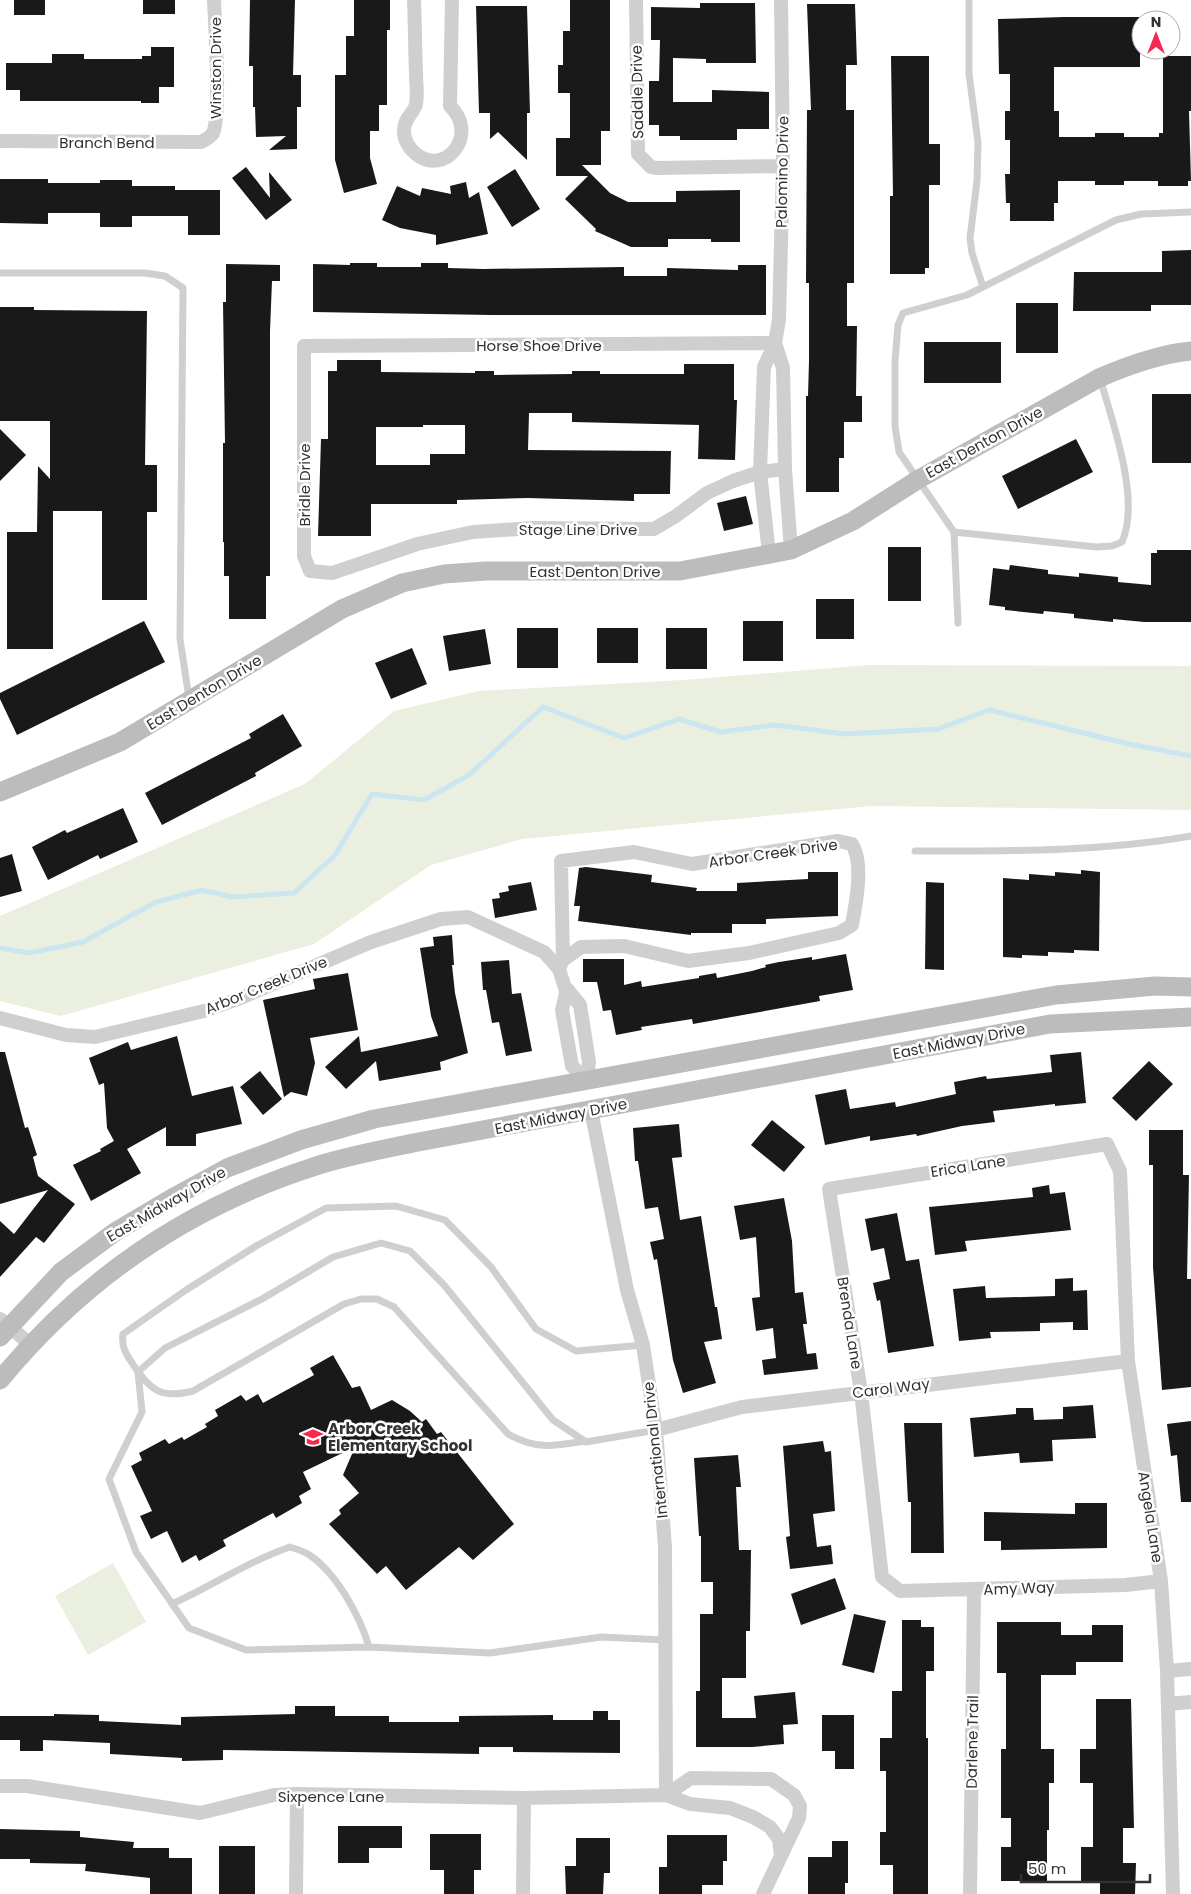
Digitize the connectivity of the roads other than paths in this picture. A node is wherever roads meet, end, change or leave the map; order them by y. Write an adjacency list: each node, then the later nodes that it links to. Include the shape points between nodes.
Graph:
1 (214, 0): 7 (street, Winston Drive, via 215,126)
2 (414, 0): 3 (street, via 416,107 405,122 404,132 412,150 429,159 438,159 456,150 463,132 457,113 450,106)
3 (452, 0)
4 (636, 0): 9 (street, Saddle Drive, via 638,154 643,161 658,168)
5 (781, 0): 9 (street, Palomino Drive)
6 (969, 0): 12 (lane, via 969,74 978,142 970,238)
7 (212, 135): 8 (street, Branch Bend, via 201,142)
8 (0, 141)
9 (783, 166): 13 (street, Palomino Drive, via 779,318)
10 (1191, 212): 12 (lane, via 1141,214 1116,220)
11 (0, 273): 25 (lane, via 144,273 166,276 183,288 180,639)
12 (983, 287): 19 (lane, via 967,295 903,313 898,325 895,426 899,452)
13 (775, 343): 14 (street, Horse Shoe Drive); 17 (street, Palomino Drive, via 783,368); 18 (street, Palomino Drive, via 764,367)
14 (304, 346): 23 (street, Bridle Drive, via 304,556 310,571 332,573)
15 (1191, 351): 16 (main road, East Denton Drive, via 1174,352 1130,364)
16 (1100, 378): 19 (main road, East Denton Drive); 20 (lane, via 1127,489 1126,532 1122,542 1096,547)
17 (785, 469): 18 (street, Stage Line Drive); 21 (street, Palomino Drive)
18 (760, 472): 22 (street, Palomino Drive); 23 (street, Stage Line Drive, via 707,493 654,529 533,528 473,532 417,544)
19 (919, 479): 20 (lane); 21 (main road, East Denton Drive, via 853,521)
20 (954, 532): 24 (lane)
21 (791, 550): 22 (main road, East Denton Drive)
22 (769, 554): 25 (main road, East Denton Drive, via 680,571 486,571 444,574 402,583 342,609)
23 (359, 562)
24 (958, 623)
25 (189, 700): 26 (main road, East Denton Drive, via 120,742)
26 (0, 792)
27 (1191, 836): 28 (lane, via 1158,842)
28 (915, 851)
29 (561, 965): 29 (street, Arbor Creek Drive, via 581,947 624,946 688,962 749,953 839,933 852,925 858,853 852,844 838,841 692,864 634,852 561,861); 32 (street, Arbor Creek Drive, via 544,952 468,917 441,919 371,942 204,1011 95,1037 66,1035); 33 (street, via 566,991 580,1004 589,1062)
30 (1191, 987): 33 (main road, East Midway Drive, via 1155,986 1056,995)
31 (1191, 1017): 34 (main road, East Midway Drive, via 1050,1024)
32 (0, 1018)
33 (587, 1081): 34 (main road); 37 (main road, East Midway Drive, via 374,1120 301,1140 227,1168 107,1238 60,1272)
34 (591, 1110): 38 (main road, East Midway Drive, via 412,1143 318,1165 258,1186 198,1214 121,1263); 39 (street, International Drive, via 627,1290)
35 (1107, 1144): 36 (street, Erica Lane); 40 (street, Angela Lane, via 1120,1170)
36 (829, 1189): 43 (street, Brenda Lane)
37 (3, 1327): 38 (street)
38 (30, 1344): 42 (main road, East Midway Drive)
39 (643, 1345): 41 (lane, via 576,1351 536,1329 491,1267 445,1220 396,1206 326,1208 256,1246 123,1334 121,1344); 44 (street, International Drive)
40 (1128, 1360): 43 (street, Carol Way); 47 (street, Angela Lane)
41 (138, 1372): 45 (lane, via 148,1386 163,1393 178,1395 193,1391 344,1304 360,1299 377,1299 387,1302 410,1322 508,1434 524,1444 548,1447); 45 (lane, via 165,1348 262,1299 333,1257 380,1243 410,1251 444,1285 553,1420); 49 (lane, via 142,1412 109,1479 136,1552)
42 (0, 1380)
43 (861, 1392): 44 (street, Carol Way, via 742,1407); 46 (street, Brenda Lane)
44 (656, 1430): 45 (lane); 50 (street, International Drive, via 665,1547)
45 (585, 1441)
46 (882, 1577): 48 (street, Amy Way, via 900,1591)
47 (1161, 1581): 48 (street, Amy Way); 53 (street, Angela Lane)
48 (974, 1590): 64 (street, Darlene Trail)
49 (172, 1604): 51 (lane, via 189,1628 246,1650); 51 (lane, via 263,1556 290,1547 308,1554 348,1597)
50 (665, 1640): 51 (lane, via 601,1637 490,1653); 58 (street, International Drive)
51 (369, 1647)
52 (1191, 1669): 53 (street)
53 (1167, 1671): 55 (street, Angela Lane)
54 (1191, 1702): 55 (street)
55 (1168, 1704): 65 (street, Angela Lane)
56 (0, 1786): 57 (street, Sixpence Lane, via 26,1786 200,1813 274,1795)
57 (297, 1794): 59 (street, Sixpence Lane); 61 (street)
58 (666, 1795): 59 (street, Sixpence Lane); 60 (street, via 690,1804 730,1808 753,1817 770,1827 779,1839); 60 (street, via 691,1778 771,1779 794,1795 800,1806 799,1818)
59 (524, 1798): 62 (street)
60 (781, 1856): 63 (street)
61 (296, 1894)
62 (524, 1894)
63 (763, 1894)
64 (970, 1894)
65 (1173, 1894)

